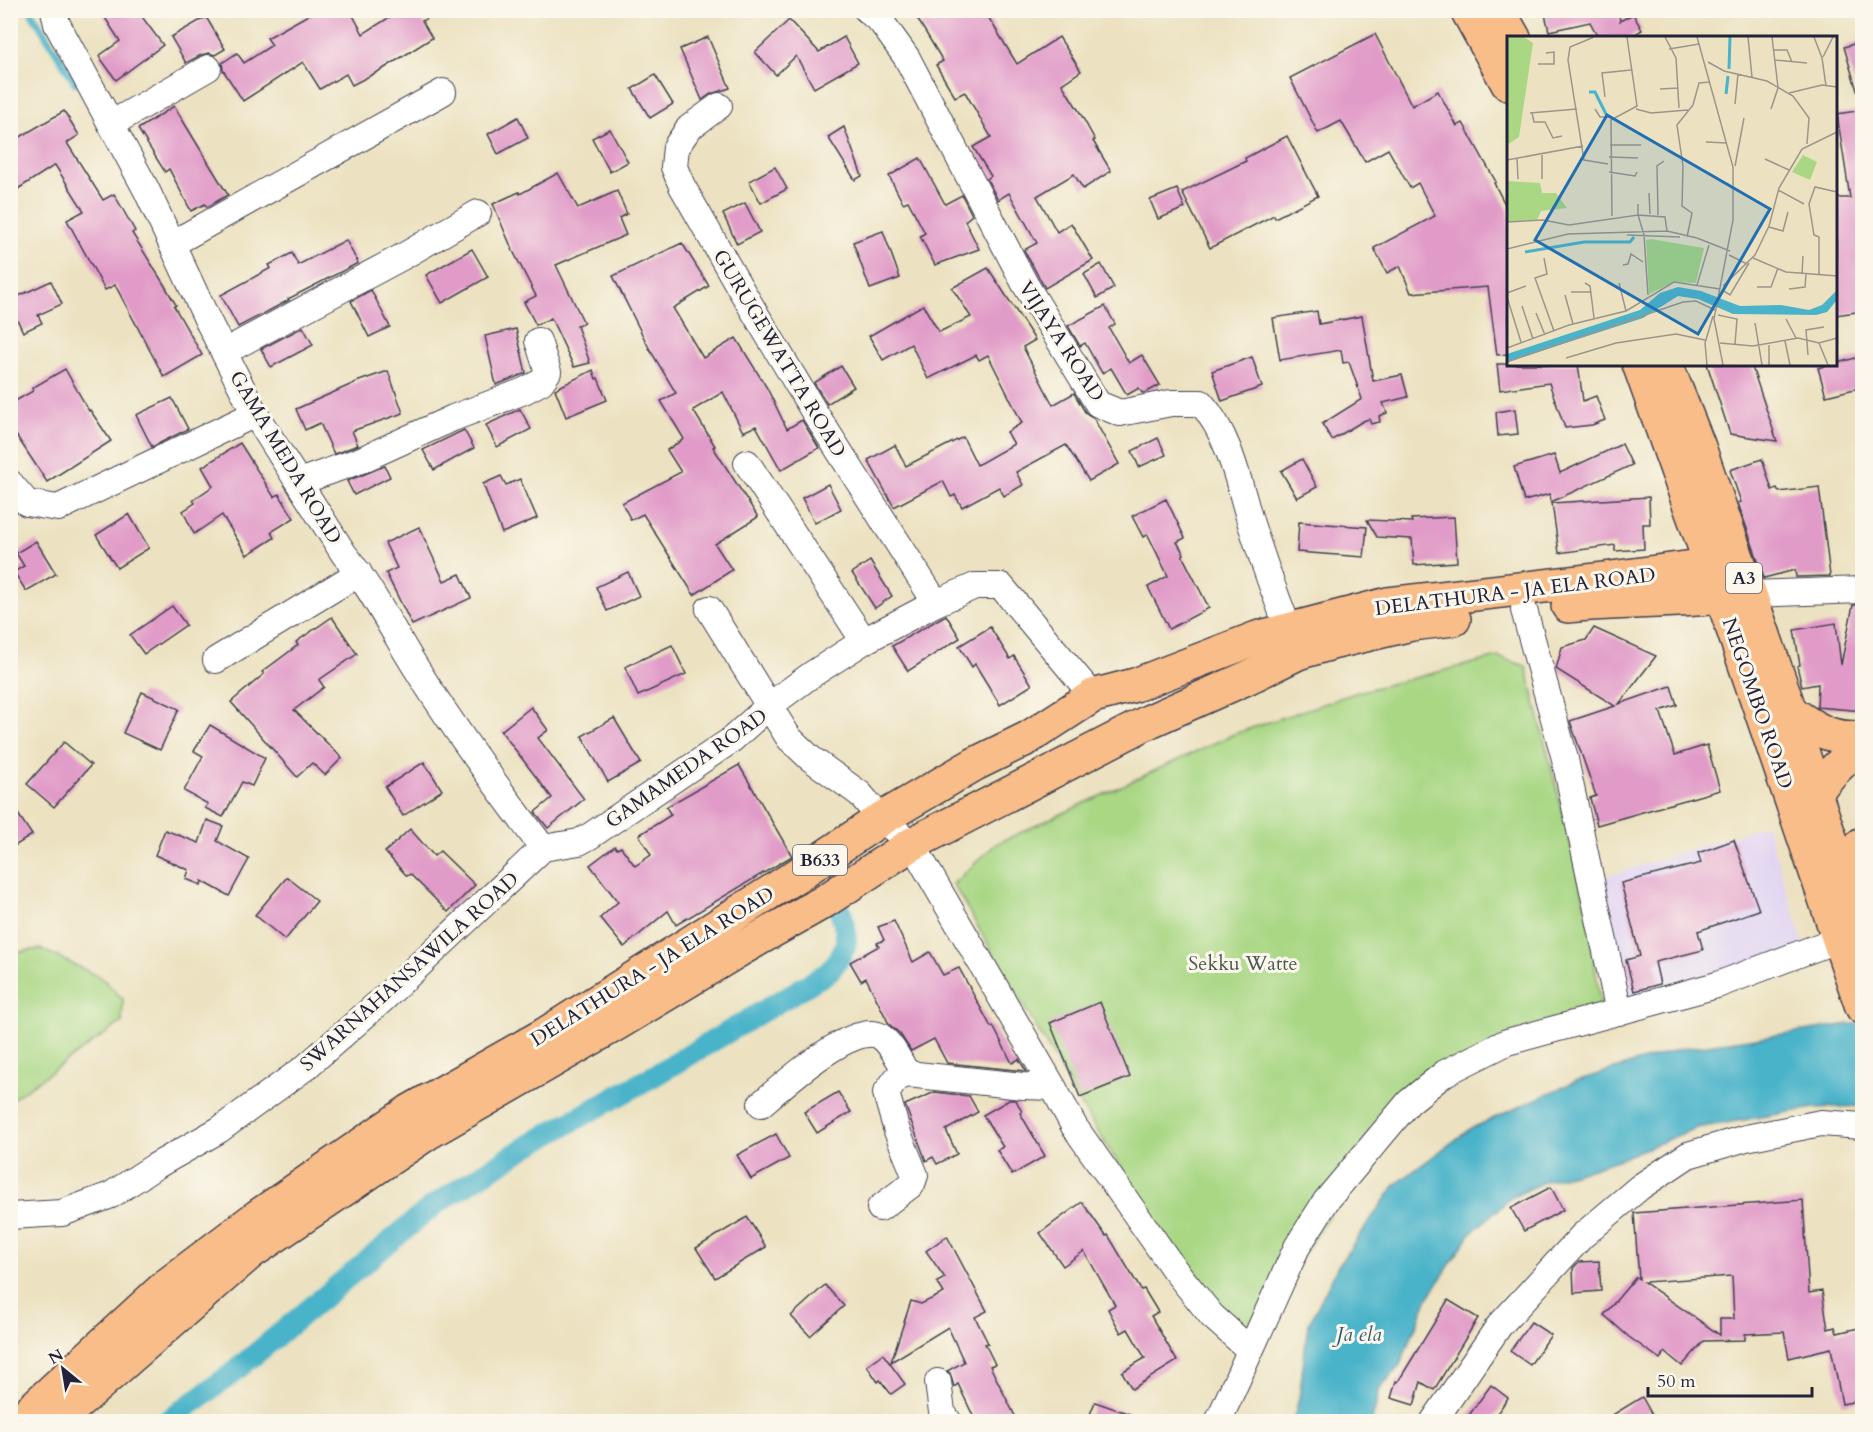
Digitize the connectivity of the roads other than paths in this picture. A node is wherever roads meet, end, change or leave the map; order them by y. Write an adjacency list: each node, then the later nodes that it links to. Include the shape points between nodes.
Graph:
1 (54, 10): 10 (street, GAMA MEDA ROAD, via 57,24)
2 (867, 10): 29 (street, VIJAYA ROAD, via 882,23 907,58 1025,284 1098,404 1120,413 1170,403 1201,403 1214,417)
3 (1467, 10): 7 (main road)
4 (1498, 10): 5 (main road)
5 (1513, 36)
6 (208, 68): 10 (street)
7 (1507, 80)
8 (443, 92): 12 (street)
9 (719, 106): 25 (street, GURUGEWATTA ROAD, via 689,128 676,147 674,167 682,186 813,410)
10 (111, 124): 12 (street, GAMA MEDA ROAD)
11 (478, 213): 14 (street)
12 (172, 244): 14 (street, GAMA MEDA ROAD)
13 (538, 341): 19 (street, via 548,372 541,382 361,460)
14 (224, 352): 17 (street, GAMA MEDA ROAD)
15 (1640, 366): 21 (main road, NEGOMBO ROAD / A3)
16 (1667, 366): 21 (main road, NEGOMBO ROAD / A3, via 1699,447)
17 (255, 414): 19 (street, GAMA MEDA ROAD); 20 (street, via 58,508 27,503)
18 (747, 464): 28 (street)
19 (299, 482): 22 (street, GAMA MEDA ROAD)
20 (10, 483)
21 (1725, 563): 24 (main road, NEGOMBO ROAD / A3); 29 (main road, DELATHURA - JA ELA ROAD / B633, via 1388,604)
22 (359, 573): 30 (street); 41 (street, GAMA MEDA ROAD, via 472,753)
23 (1863, 590): 24 (street)
24 (1736, 596): 27 (main road, DELATHURA - JA ELA ROAD / B633); 33 (main road, NEGOMBO ROAD / A3); 38 (main road, NEGOMBO ROAD / A3)
25 (936, 603): 28 (street); 31 (street, via 975,585 1001,586)
26 (709, 609): 32 (street)
27 (1524, 610): 29 (main road, DELATHURA - JA ELA ROAD / B633, via 1412,624 1332,643); 45 (street, via 1564,755)
28 (864, 641): 32 (street)
29 (1293, 641): 31 (main road, DELATHURA - JA ELA ROAD / B633, via 1257,638 1135,685); 39 (main road, DELATHURA - JA ELA ROAD / B633, via 1249,677 1150,721)
30 (216, 660)
31 (1093, 696): 37 (main road, DELATHURA - JA ELA ROAD / B633, via 1028,738)
32 (769, 705): 37 (street, GAMAMEDA ROAD, via 789,738 860,794); 41 (street, GAMAMEDA ROAD, via 730,741 590,836 579,842)
33 (1790, 711): 34 (main road, via 1823,733); 36 (main road, NEGOMBO ROAD / A3)
34 (1863, 737)
35 (1863, 746): 36 (main road, via 1830,772)
36 (1815, 793): 38 (main road, via 1807,812); 42 (main road, NEGOMBO ROAD / A3)
37 (881, 819): 39 (street, GAMAMEDA ROAD); 54 (main road, DELATHURA - JA ELA ROAD / B633, via 554,1029 410,1112 258,1216 166,1285)
38 (1806, 842): 43 (main road, NEGOMBO ROAD / A3)
39 (912, 844): 47 (street); 55 (main road, DELATHURA - JA ELA ROAD / B633, via 825,901 426,1134 280,1232 251,1252)
40 (1863, 844): 42 (main road)
41 (547, 847): 51 (street, SWARNAHANSAWILA ROAD, via 306,1067 219,1130 111,1195 62,1213)
42 (1850, 893): 43 (main road, NEGOMBO ROAD / A3)
43 (1854, 937): 44 (main road, NEGOMBO ROAD / A3); 45 (street, via 1717,985)
44 (1863, 1007)
45 (1619, 1012): 52 (street, via 1507,1042 1445,1073 1409,1102 1326,1201 1297,1247)
46 (908, 1074): 47 (street); 48 (street, via 886,1041 877,1035 859,1036 813,1060); 50 (street, via 897,1077 886,1093 915,1175 912,1184)
47 (1053, 1087): 52 (street, via 1074,1126 1174,1269 1212,1316)
48 (761, 1104)
49 (1863, 1126): 58 (street, via 1821,1123 1746,1138 1688,1155 1640,1187 1582,1236 1499,1326)
50 (880, 1208)
51 (10, 1216)
52 (1251, 1350): 57 (street)
53 (938, 1382): 56 (street, via 942,1412)
54 (18, 1422)
55 (56, 1422)
56 (949, 1422)
57 (1218, 1422)
58 (1433, 1422)

